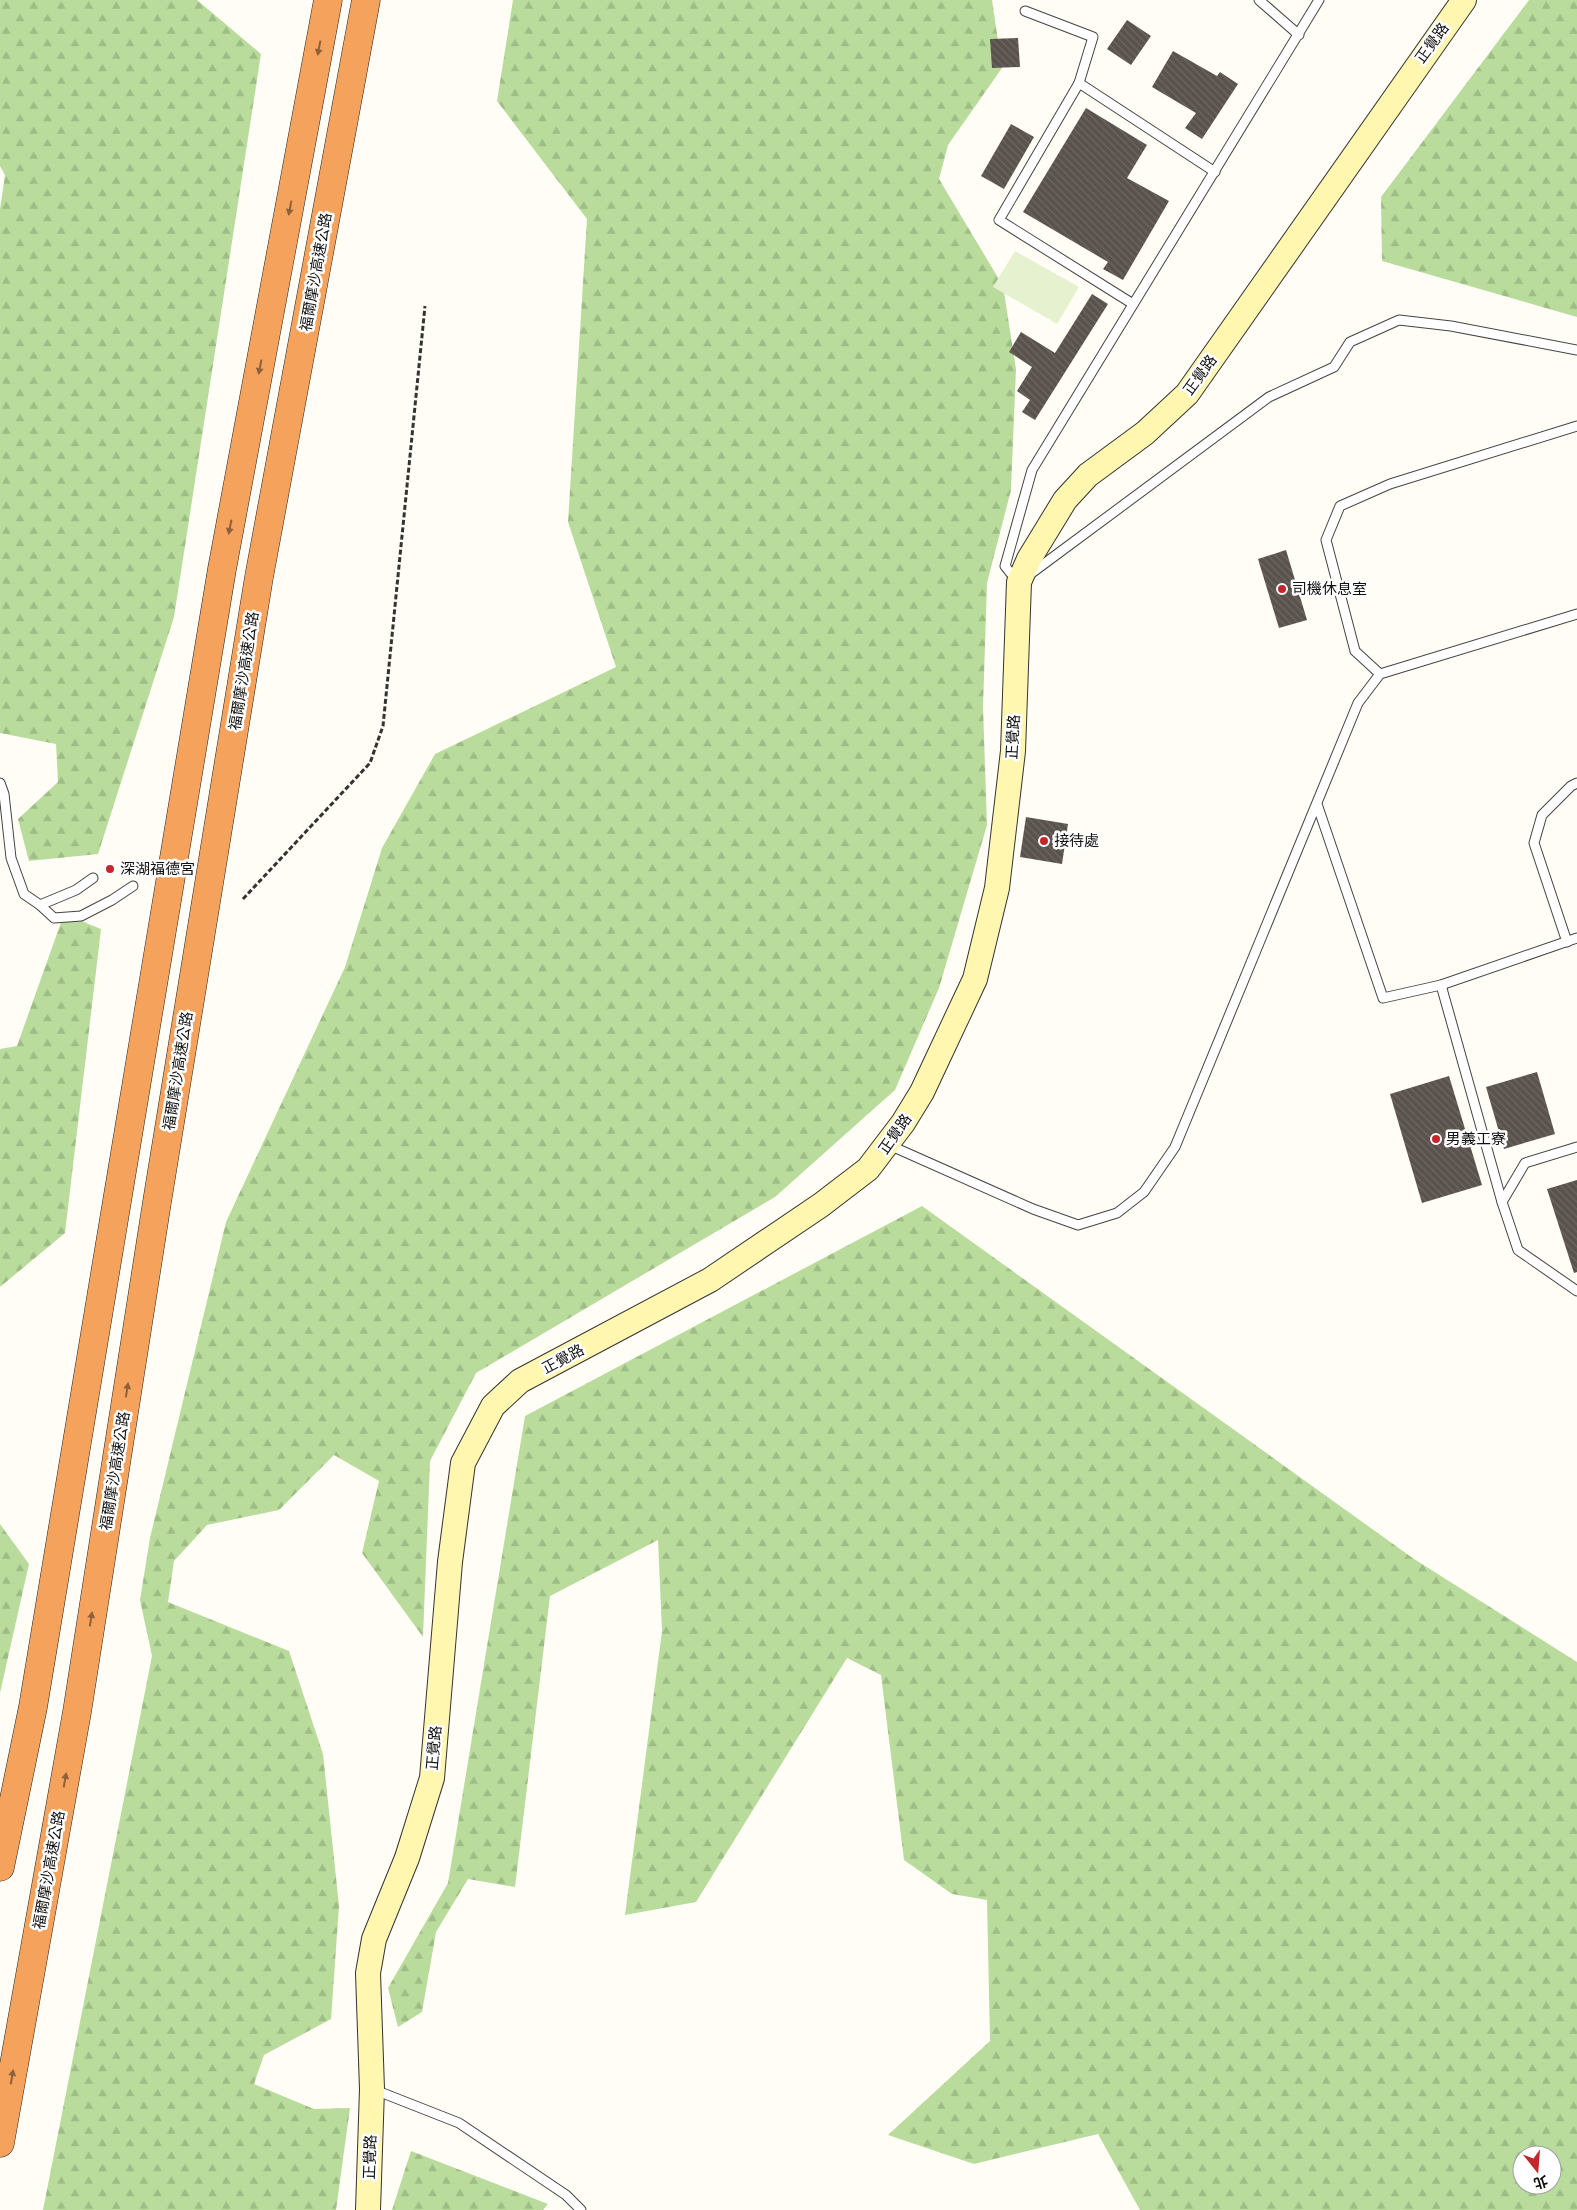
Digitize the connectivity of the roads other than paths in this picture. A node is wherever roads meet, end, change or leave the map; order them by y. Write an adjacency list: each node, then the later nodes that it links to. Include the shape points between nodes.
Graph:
1 (328, 0): 29 (highway, one-way to 29, via 222,569 33,1707)
2 (366, 0): 31 (highway, 福爾摩沙高速公路, one-way to 2, via 75,1722 158,1192 260,577)
3 (1258, 0): 7 (lane)
4 (1319, 0): 7 (lane)
5 (1464, 0): 13 (street, 正覺路, via 1187,394 1146,433 1088,475 1064,500)
6 (1025, 11): 8 (lane, via 1093,37)
7 (1299, 35): 9 (lane)
8 (1079, 83): 9 (lane); 10 (lane, via 999,220)
9 (1214, 172): 10 (lane)
10 (1133, 304): 13 (lane, via 1032,470 1005,566)
11 (1577, 350): 13 (lane, via 1451,326 1399,320 1350,342 1334,367 1269,397)
12 (1577, 426): 15 (lane, via 1390,484 1340,506 1326,540 1355,651)
13 (1019, 582): 25 (street, 正覺路, via 1013,751 997,888 975,979 922,1092)
14 (1577, 614): 15 (lane)
15 (1380, 674): 18 (lane, via 1358,703)
16 (0, 782): 21 (lane, via 11,858 24,894)
17 (1577, 783): 23 (lane, via 1542,815 1534,843)
18 (1316, 804): 24 (lane, via 1383,998); 25 (lane, via 1175,1147 1144,1192 1117,1213 1078,1225 1033,1209)
19 (93, 878): 21 (lane, via 76,890)
20 (133, 886): 21 (lane, via 81,916 54,918)
21 (40, 905)
22 (1577, 938): 23 (lane)
23 (1567, 942): 24 (lane)
24 (1441, 986): 27 (lane)
25 (888, 1145): 30 (street, 正覺路, via 868,1169 821,1205 710,1280 520,1382 493,1406 463,1463 450,1562 432,1778 407,1858 374,1939 368,1973)
26 (1577, 1147): 27 (lane, via 1525,1163)
27 (1502, 1202): 28 (lane, via 1518,1250)
28 (1577, 1291)
29 (0, 1867)
30 (372, 2089): 32 (street, 正覺路); 33 (lane, via 459,2123 566,2195)
31 (0, 2143)
32 (368, 2210)
33 (582, 2210)

